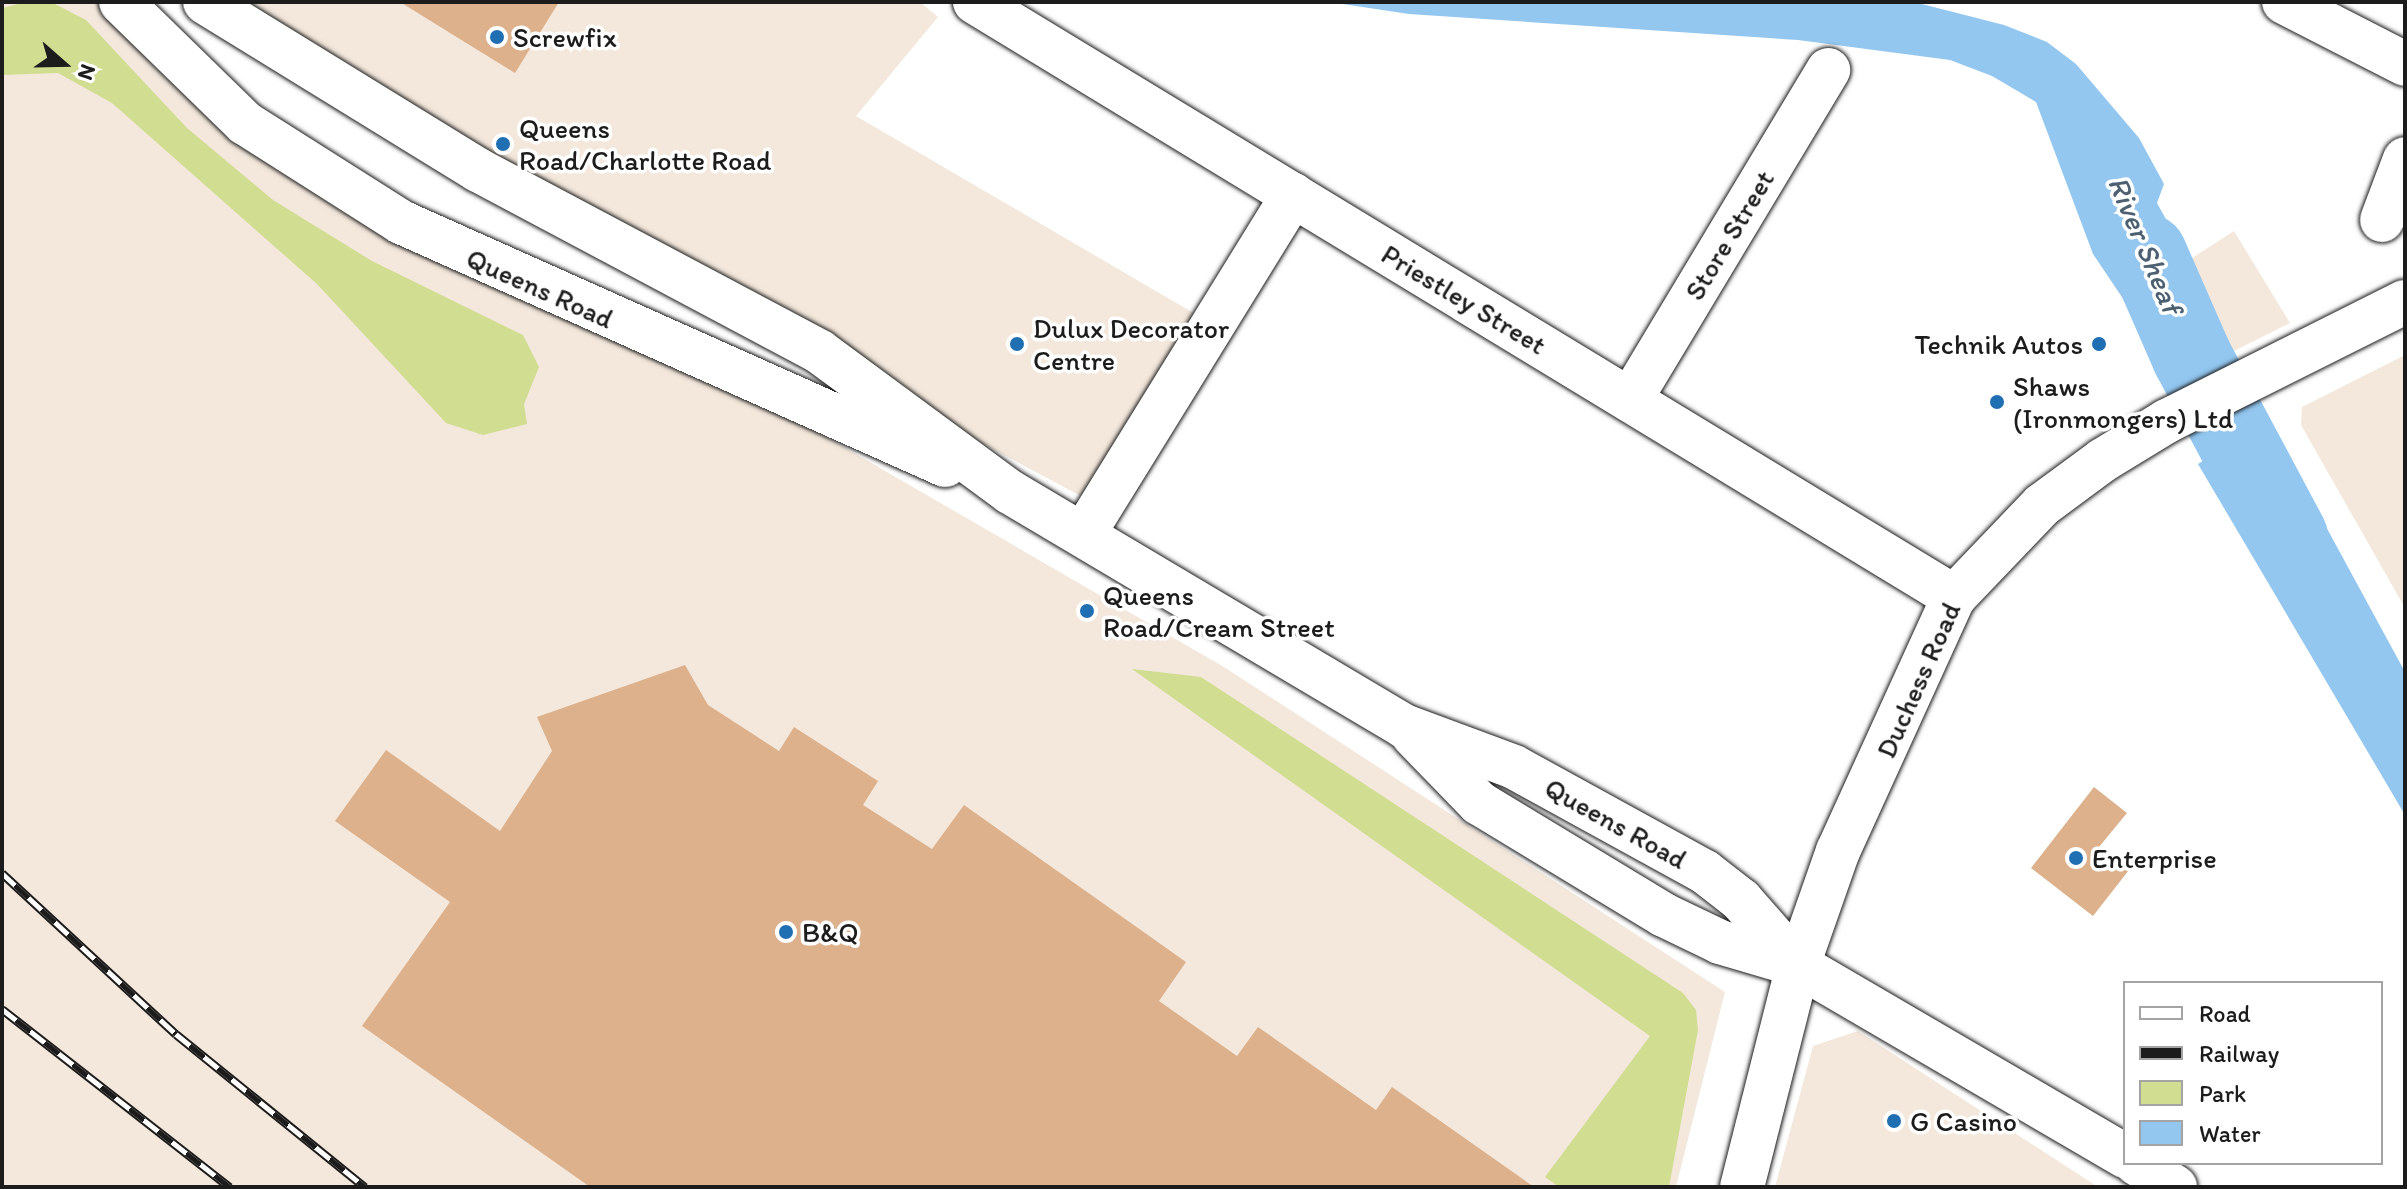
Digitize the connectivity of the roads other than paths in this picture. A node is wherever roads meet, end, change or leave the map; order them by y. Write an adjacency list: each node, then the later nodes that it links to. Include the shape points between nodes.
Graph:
1 (121, 2): 12 (main road, Queens Road, via 245,123 401,222)
2 (205, 2): 12 (main road, Queens Road, via 478,170 820,352)
3 (975, 2): 8 (main road, Priestley Street)
4 (2284, 2): 5 (main road)
5 (2405, 64)
6 (1828, 70): 11 (main road, Store Street)
7 (2405, 159): 9 (main road)
8 (1293, 195): 11 (main road, Priestley Street); 13 (main road)
9 (2382, 220)
10 (2405, 302): 14 (main road, Duchess Road, via 2167,421 2042,505)
11 (1630, 400): 14 (main road, Priestley Street)
12 (1010, 492): 13 (main road, Queens Road)
13 (1083, 535): 15 (main road, Queens Road)
14 (1954, 597): 16 (main road, Duchess Road, via 1838,851)
15 (1404, 726): 16 (main road, Queens Road, via 1479,803 1664,915 1720,942); 16 (main road, Queens Road, via 1514,767 1705,872 1741,900)
16 (1798, 965): 17 (main road, Queens Road); 19 (main road, Duchess Road)
17 (2123, 1155)
18 (2139, 1165): 20 (main road)
19 (1742, 1187)
20 (2175, 1187)

